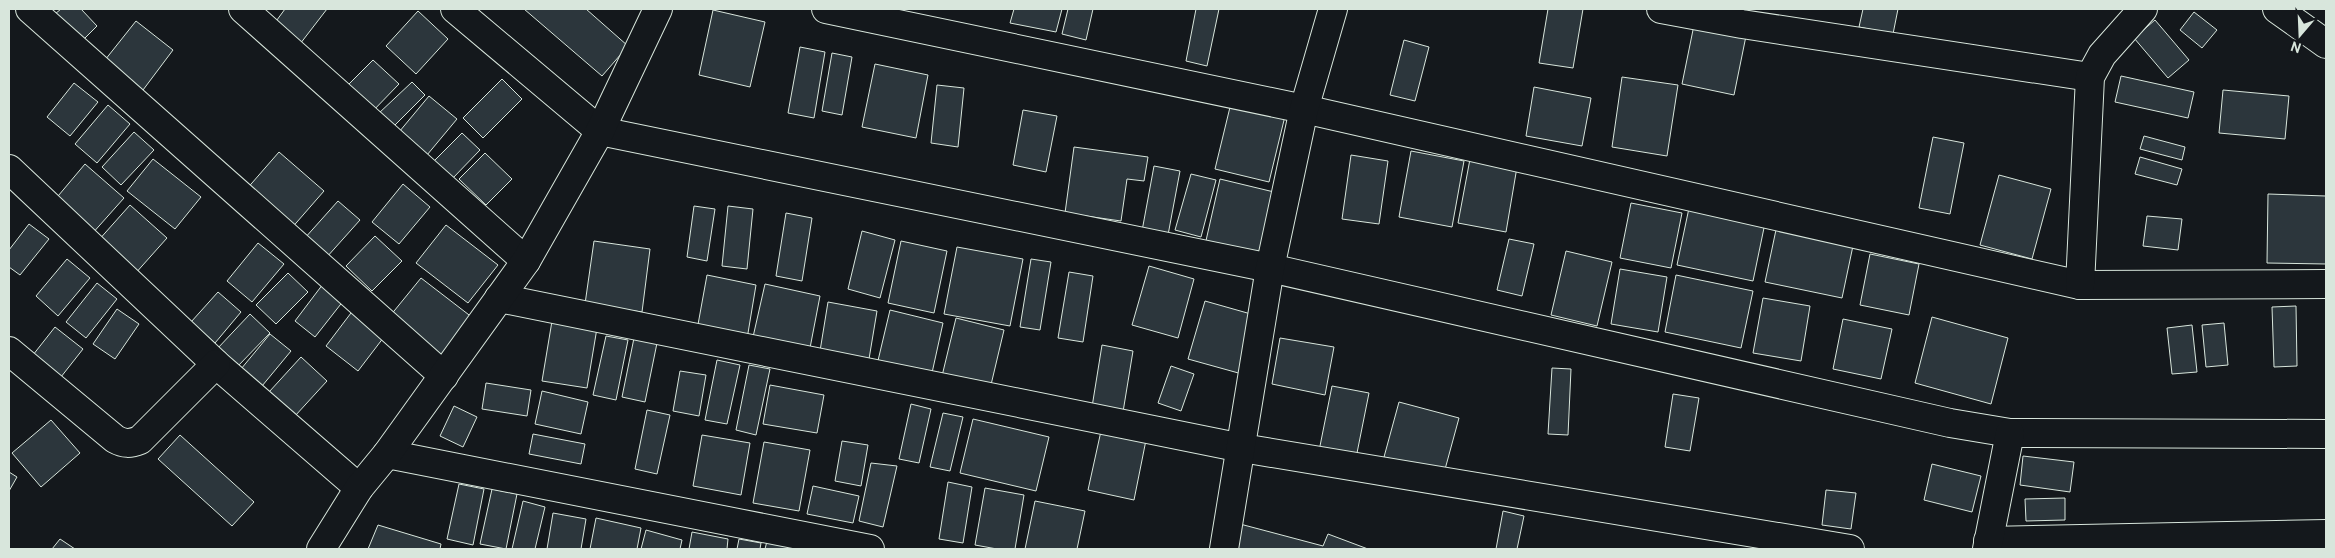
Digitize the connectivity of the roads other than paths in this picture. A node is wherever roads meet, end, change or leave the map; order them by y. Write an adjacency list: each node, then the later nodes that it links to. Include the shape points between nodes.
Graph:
1 (30, 9): 23 (street)
2 (242, 9): 16 (street)
3 (455, 9): 14 (street)
4 (658, 9): 14 (street)
5 (826, 9): 13 (street)
6 (1333, 9): 13 (street)
7 (1661, 9): 10 (street)
8 (2144, 9): 12 (street, via 2102,55)
9 (2276, 9): 11 (street)
10 (1750, 16): 12 (street)
11 (2326, 44)
12 (2090, 76): 19 (street)
13 (1304, 109): 17 (street); 19 (street)
14 (600, 131): 16 (street); 17 (street)
15 (9, 169): 22 (street)
16 (526, 262): 20 (street)
17 (1270, 268): 24 (street, via 1950,423); 26 (street)
18 (2326, 284): 19 (street)
19 (2080, 285)
20 (499, 298): 23 (street); 26 (street)
21 (9, 351): 22 (street, via 115,439 132,444 140,440)
22 (216, 364): 28 (street)
23 (444, 376): 27 (street)
24 (2010, 433): 25 (street); 30 (street)
25 (2326, 434)
26 (1242, 448): 31 (street); 34 (street)
27 (387, 454): 28 (street); 33 (street)
28 (359, 488): 32 (street)
29 (2326, 534): 30 (street)
30 (1988, 545)
31 (1821, 547): 35 (street)
32 (321, 549)
33 (870, 549)
34 (1224, 549)
35 (1850, 549)

